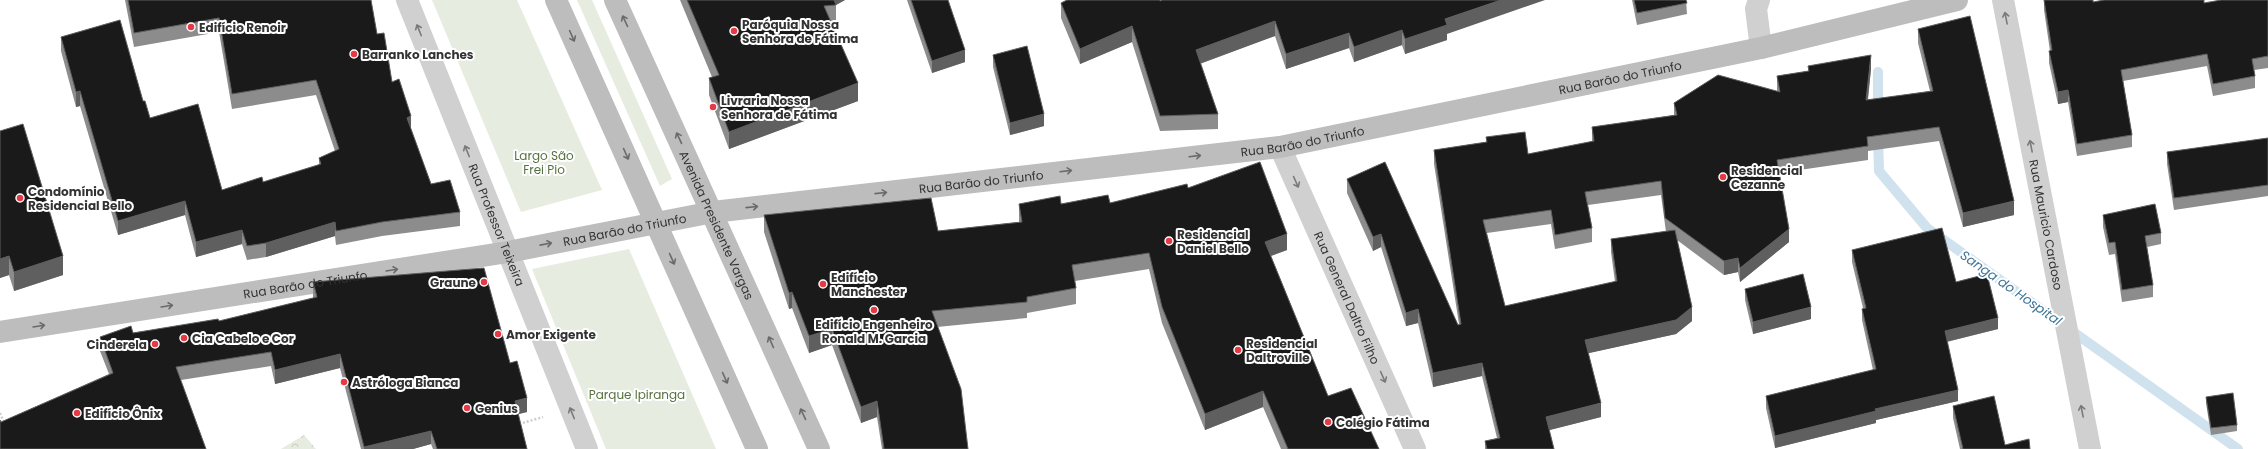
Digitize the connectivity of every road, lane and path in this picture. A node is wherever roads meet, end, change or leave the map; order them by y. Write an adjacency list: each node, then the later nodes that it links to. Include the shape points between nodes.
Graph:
1 (407, 0): 11 (street, Rua Professor Teixeira, one-way to 1)
2 (556, 0): 10 (street, one-way to 10)
3 (615, 0): 9 (street, Avenida Presidente Vargas, one-way to 3)
4 (1957, 0): 7 (street, Rua Barão do Triunfo)
5 (2003, 0): 21 (street, Rua Mauricio Cardoso, one-way to 5)
6 (1754, 3): 7 (street)
7 (1761, 48): 8 (street, Rua Barão do Triunfo)
8 (1280, 147): 9 (street, Rua Barão do Triunfo, one-way to 8); 20 (street, Rua General Daltro Filho, one-way to 20)
9 (713, 212): 10 (street, Rua Barão do Triunfo); 19 (street, Avenida Presidente Vargas, one-way to 9)
10 (656, 223): 11 (street, Rua Barão do Triunfo, one-way to 10); 18 (street, one-way to 18)
11 (508, 252): 12 (street, Rua Barão do Triunfo, one-way to 11); 17 (street, Rua Professor Teixeira, one-way to 11)
12 (0, 332)
13 (0, 413): 16 (path)
14 (546, 416): 15 (path)
15 (516, 425)
16 (6, 427)
17 (587, 449)
18 (757, 449)
19 (819, 449)
20 (1416, 449)
21 (2090, 449)

